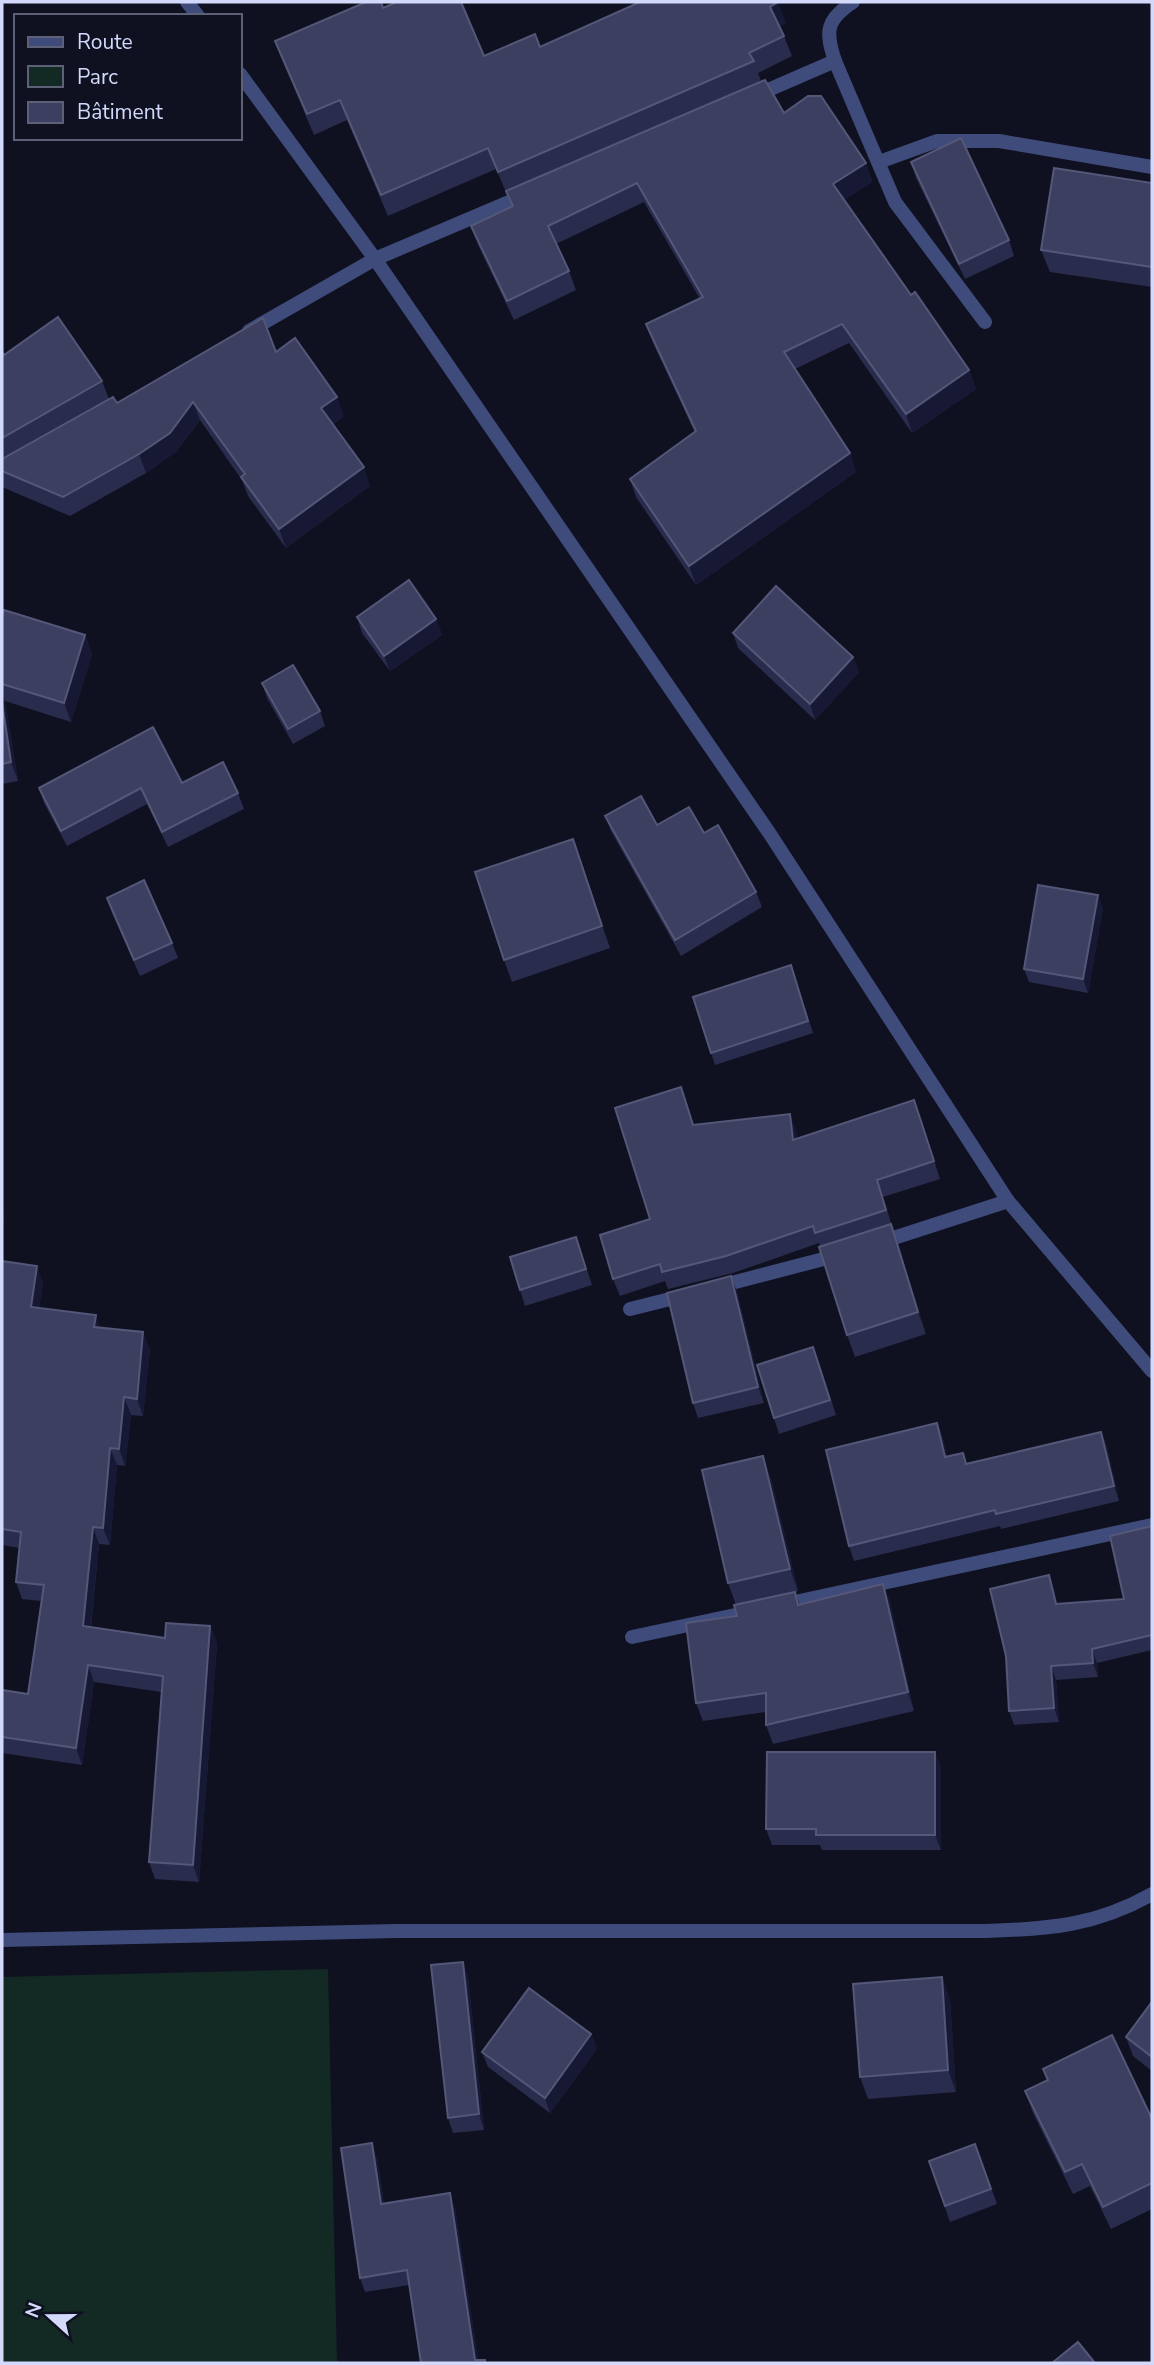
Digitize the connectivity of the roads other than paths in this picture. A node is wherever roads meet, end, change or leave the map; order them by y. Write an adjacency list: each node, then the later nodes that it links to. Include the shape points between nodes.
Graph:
1 (853, 2): 2 (street, via 836,13 830,25 828,40)
2 (835, 61): 4 (street); 5 (street)
3 (242, 77): 8 (street)
4 (733, 105)
5 (879, 162): 6 (street, via 937,141 999,141); 9 (street, via 895,202)
6 (1152, 167)
7 (541, 188): 8 (street)
8 (375, 260): 10 (street); 11 (street, via 770,834)
9 (985, 322)
10 (230, 342)
11 (1008, 1201): 12 (street, via 862,1248); 13 (street)
12 (630, 1309)
13 (1152, 1371)
14 (1152, 1525): 15 (street)
15 (632, 1637)
16 (1152, 1894): 17 (street, via 1098,1919 1020,1930 396,1931)
17 (2, 1940)

